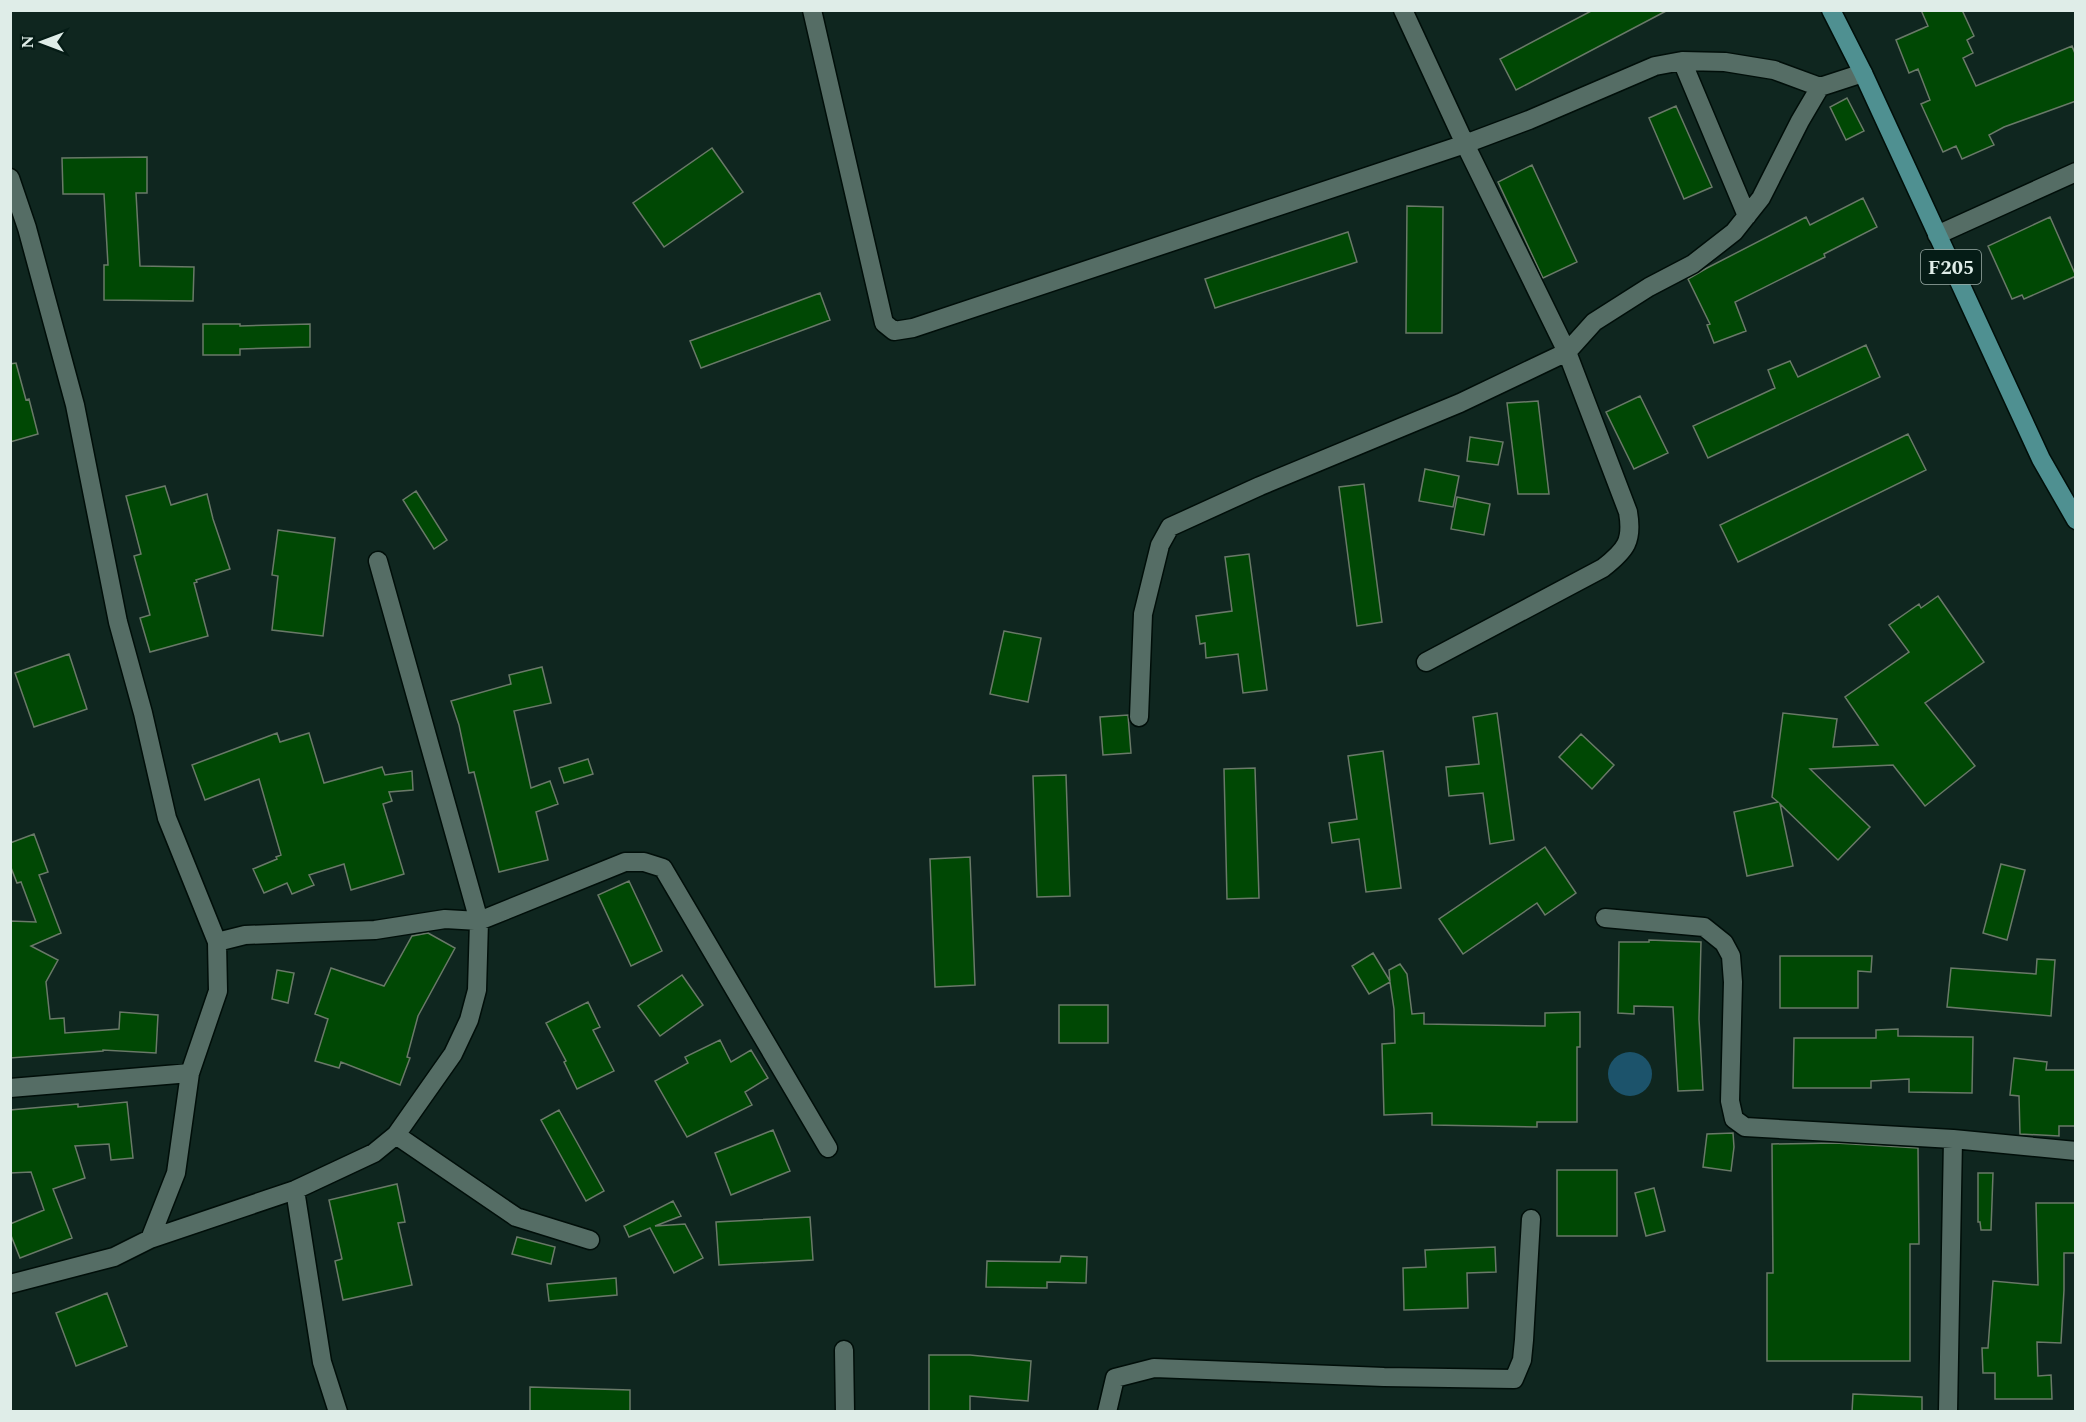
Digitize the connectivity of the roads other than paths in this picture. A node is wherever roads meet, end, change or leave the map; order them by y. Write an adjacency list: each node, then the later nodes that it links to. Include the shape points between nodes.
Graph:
1 (812, 10): 7 (street, via 884,323 894,331 913,328)
2 (1403, 10): 7 (street)
3 (1831, 10): 5 (main road, F205)
4 (1683, 61): 6 (street, via 1763,68); 7 (street, via 1655,66); 10 (street)
5 (1863, 73): 6 (street); 11 (main road, F205)
6 (1820, 87): 10 (street, via 1761,198)
7 (1465, 144): 12 (street)
8 (2076, 172): 11 (street)
9 (10, 178): 19 (street, via 75,405 118,622 167,818)
10 (1747, 216): 12 (street, via 1734,232 1693,264 1593,322)
11 (1937, 235): 13 (main road, F205, via 2041,459)
12 (1567, 352): 15 (street, via 1628,512 1631,530 1627,543 1603,568); 16 (street, via 1460,403 1170,526 1160,545 1143,614)
13 (2076, 520)
14 (378, 561): 18 (street)
15 (1426, 662)
16 (1138, 717)
17 (1605, 918): 23 (street, via 1704,927 1724,943 1731,956 1733,982 1730,1101 1734,1119 1745,1127)
18 (479, 921): 19 (street, via 445,919 375,930 245,935); 22 (street, via 477,990 470,1020 453,1053); 24 (street, via 625,862 663,868)
19 (217, 942): 20 (street, via 218,991)
20 (190, 1073): 21 (street); 28 (street, via 176,1173)
21 (10, 1088)
22 (396, 1135): 26 (street, via 374,1153); 29 (street, via 516,1217)
23 (1953, 1139): 25 (street); 35 (street)
24 (828, 1148)
25 (2076, 1151)
26 (295, 1190): 28 (street); 32 (street, via 322,1362)
27 (1532, 1219): 34 (street, via 1522,1360 1514,1379 1154,1368 1115,1378)
28 (150, 1239): 30 (street, via 114,1257)
29 (590, 1240)
30 (10, 1284)
31 (844, 1350): 33 (street)
32 (338, 1412)
33 (845, 1412)
34 (1107, 1412)
35 (1948, 1412)

